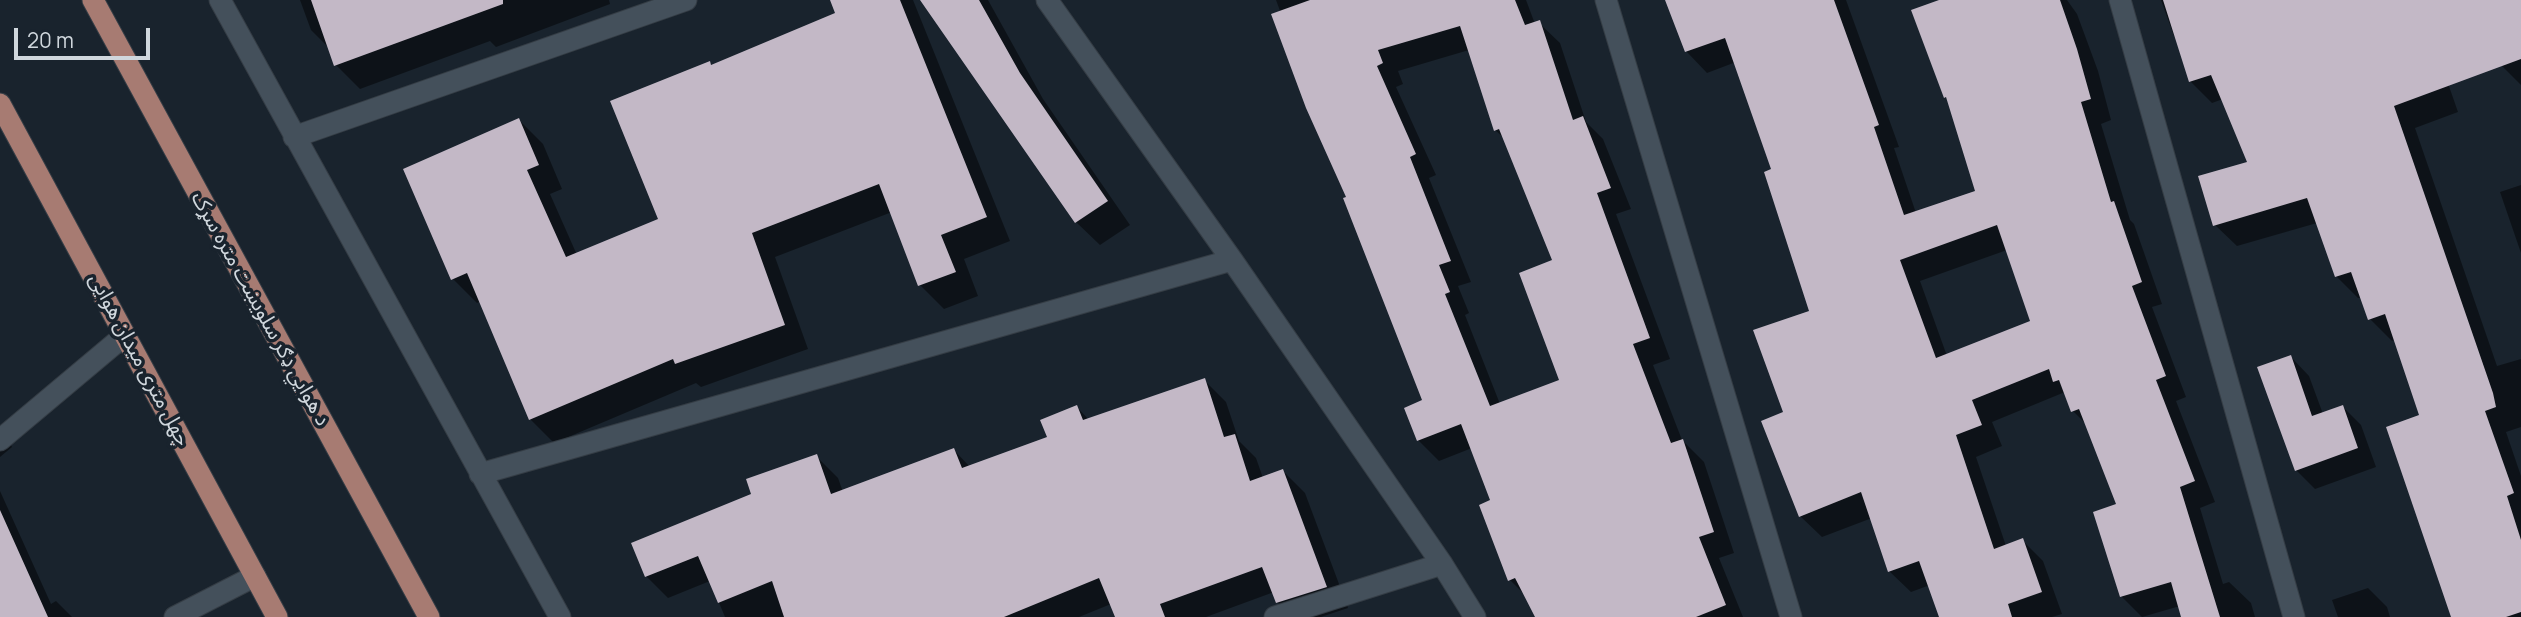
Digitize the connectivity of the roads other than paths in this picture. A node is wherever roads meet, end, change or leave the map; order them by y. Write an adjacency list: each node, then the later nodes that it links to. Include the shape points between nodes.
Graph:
1 (93, 0): 17 (main road, د هوايي ډګر سلویښت متره سړک)
2 (220, 0): 8 (street)
3 (686, 0): 8 (street)
4 (1047, 0): 9 (street)
5 (1606, 0): 21 (street)
6 (2120, 0): 22 (street)
7 (0, 104): 10 (main road, چهل متری میدان هوایی)
8 (293, 137): 12 (street)
9 (1232, 260): 12 (street); 13 (street)
10 (125, 335): 11 (street); 14 (main road, چهل متری میدان هوایی)
11 (0, 440)
12 (480, 474): 18 (street)
13 (1442, 564): 19 (street); 20 (street)
14 (255, 576): 15 (street); 16 (main road, چهل متری میدان هوایی)
15 (175, 617)
16 (277, 617)
17 (429, 617)
18 (560, 617)
19 (1275, 617)
20 (1475, 617)
21 (1791, 617)
22 (2294, 617)

